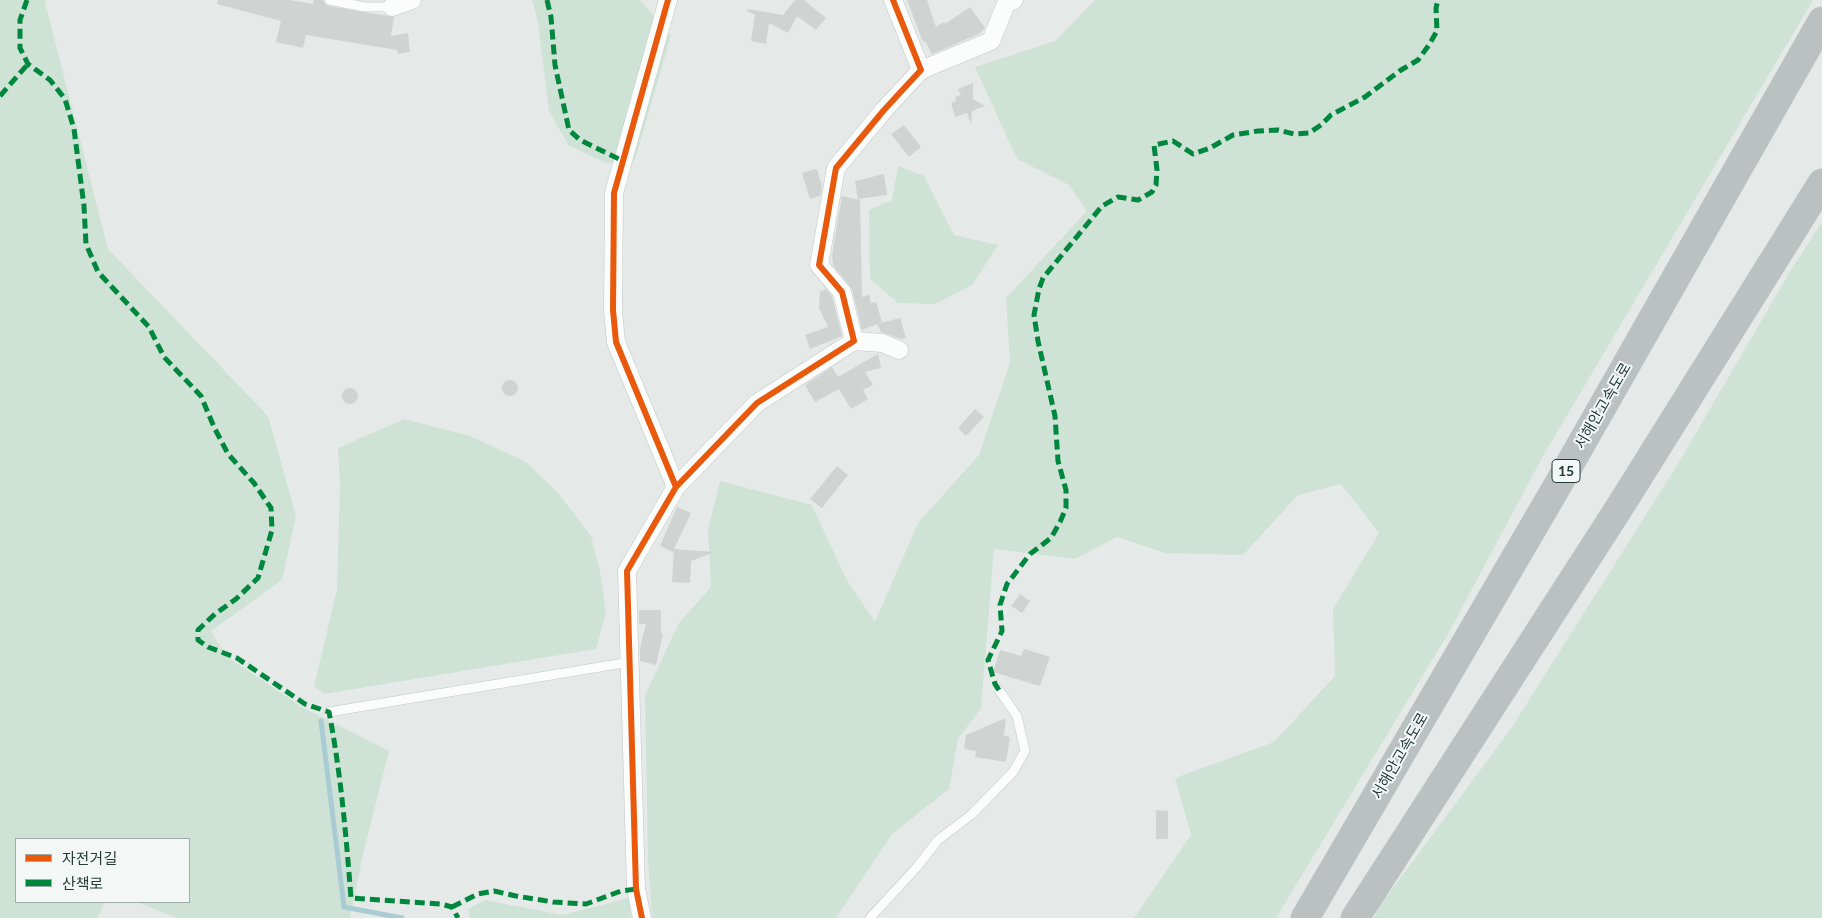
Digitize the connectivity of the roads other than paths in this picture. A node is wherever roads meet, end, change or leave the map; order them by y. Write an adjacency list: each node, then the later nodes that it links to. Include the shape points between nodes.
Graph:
1 (329, 0): 6 (lane, via 365,7)
2 (412, 0): 6 (street)
3 (668, 0): 12 (street, via 614,193 613,310 616,342)
4 (893, 0): 8 (street)
5 (1014, 0): 8 (street, via 1006,4 991,42)
6 (392, 7)
7 (1822, 21): 18 (highway, 서해안고속도로 / 15, via 1559,483)
8 (921, 70): 10 (street, via 836,168 819,265 842,292)
9 (1822, 183): 19 (highway, via 1621,505)
10 (854, 342): 11 (street, via 882,343); 12 (street, via 757,403)
11 (899, 350)
12 (676, 487): 13 (street, via 627,571)
13 (630, 662): 15 (lane); 16 (street, via 636,889)
14 (999, 690): 17 (lane, via 1017,716 1025,751 1012,772 971,815 938,840)
15 (329, 712)
16 (642, 918)
17 (870, 918)
18 (1305, 918)
19 (1354, 918)

